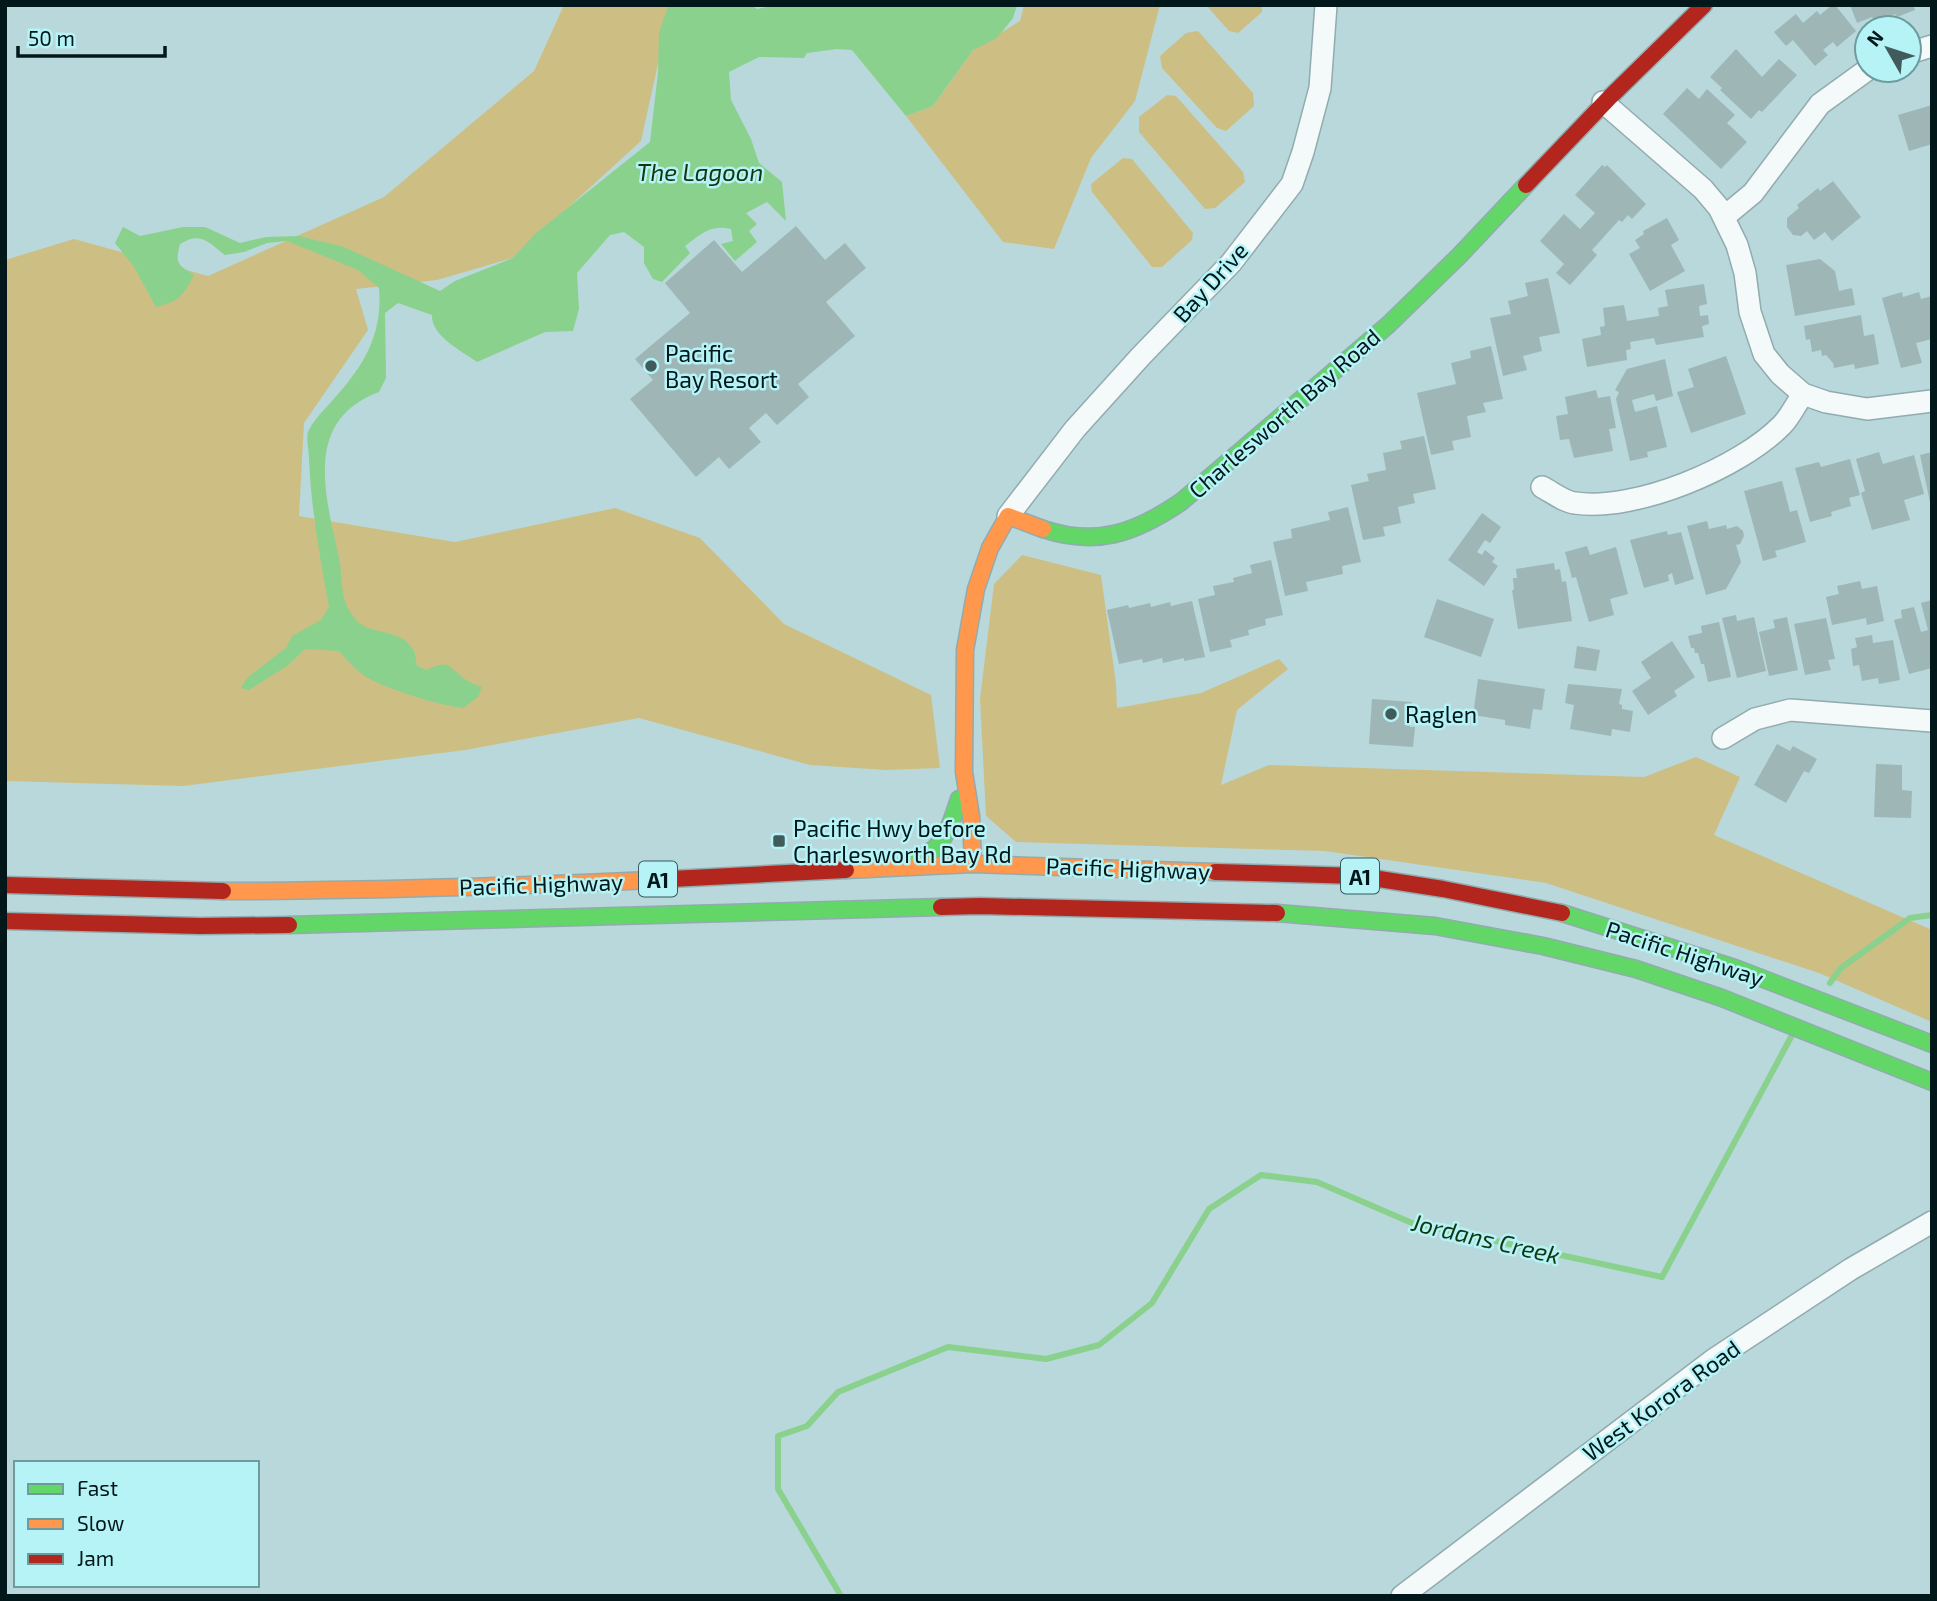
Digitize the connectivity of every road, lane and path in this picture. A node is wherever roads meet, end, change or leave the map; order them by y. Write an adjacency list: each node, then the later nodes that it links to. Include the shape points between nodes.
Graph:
1 (1326, 5): 9 (street, Bay Drive, via 1320,89 1292,184 1231,263 1075,429)
2 (1704, 5): 4 (main road, Charlesworth Bay Road)
3 (1853, 80): 5 (street, via 1820,104 1753,193)
4 (1603, 102): 5 (street, via 1703,189); 9 (main road, Charlesworth Bay Road, via 1392,321 1178,504 1125,532 1086,539 1051,533)
5 (1724, 217): 6 (street, via 1740,254 1750,312 1764,354)
6 (1803, 394): 7 (street, via 1867,409); 8 (street, via 1783,424 1752,450 1690,481 1626,502 1595,505 1572,503)
7 (1932, 401)
8 (1542, 487)
9 (1008, 516): 12 (main road, via 986,558 969,617)
10 (1932, 720): 11 (street, via 1790,710 1755,719)
11 (1723, 738)
12 (964, 772): 13 (main road); 14 (main road)
13 (959, 799): 16 (main road, via 940,846 929,857); 17 (main road)
14 (971, 830): 15 (main road, via 982,848); 17 (main road)
15 (1015, 865): 17 (main road, Pacific Highway / A1); 27 (main road, Pacific Highway / A1, via 1348,876 1556,911 1735,968)
16 (905, 866): 17 (main road, Pacific Highway / A1); 19 (main road, Pacific Highway / A1, via 342,891)
17 (960, 870): 18 (main road)
18 (980, 880)
19 (5, 885)
20 (1016, 890): 22 (main road)
21 (799, 895): 23 (main road)
22 (1088, 907): 23 (main road, Pacific Highway / A1); 28 (main road, Pacific Highway / A1, via 1254,911 1435,926 1543,946 1636,969 1722,998)
23 (738, 913): 25 (main road, Pacific Highway / A1)
24 (5, 921): 25 (main road, Pacific Highway / A1)
25 (200, 926): 26 (main road, via 177,936)
26 (111, 940)
27 (1932, 1044)
28 (1932, 1082)
29 (1932, 1222): 30 (street, West Korora Road, via 1828,1283 1713,1360)
30 (1402, 1596)

